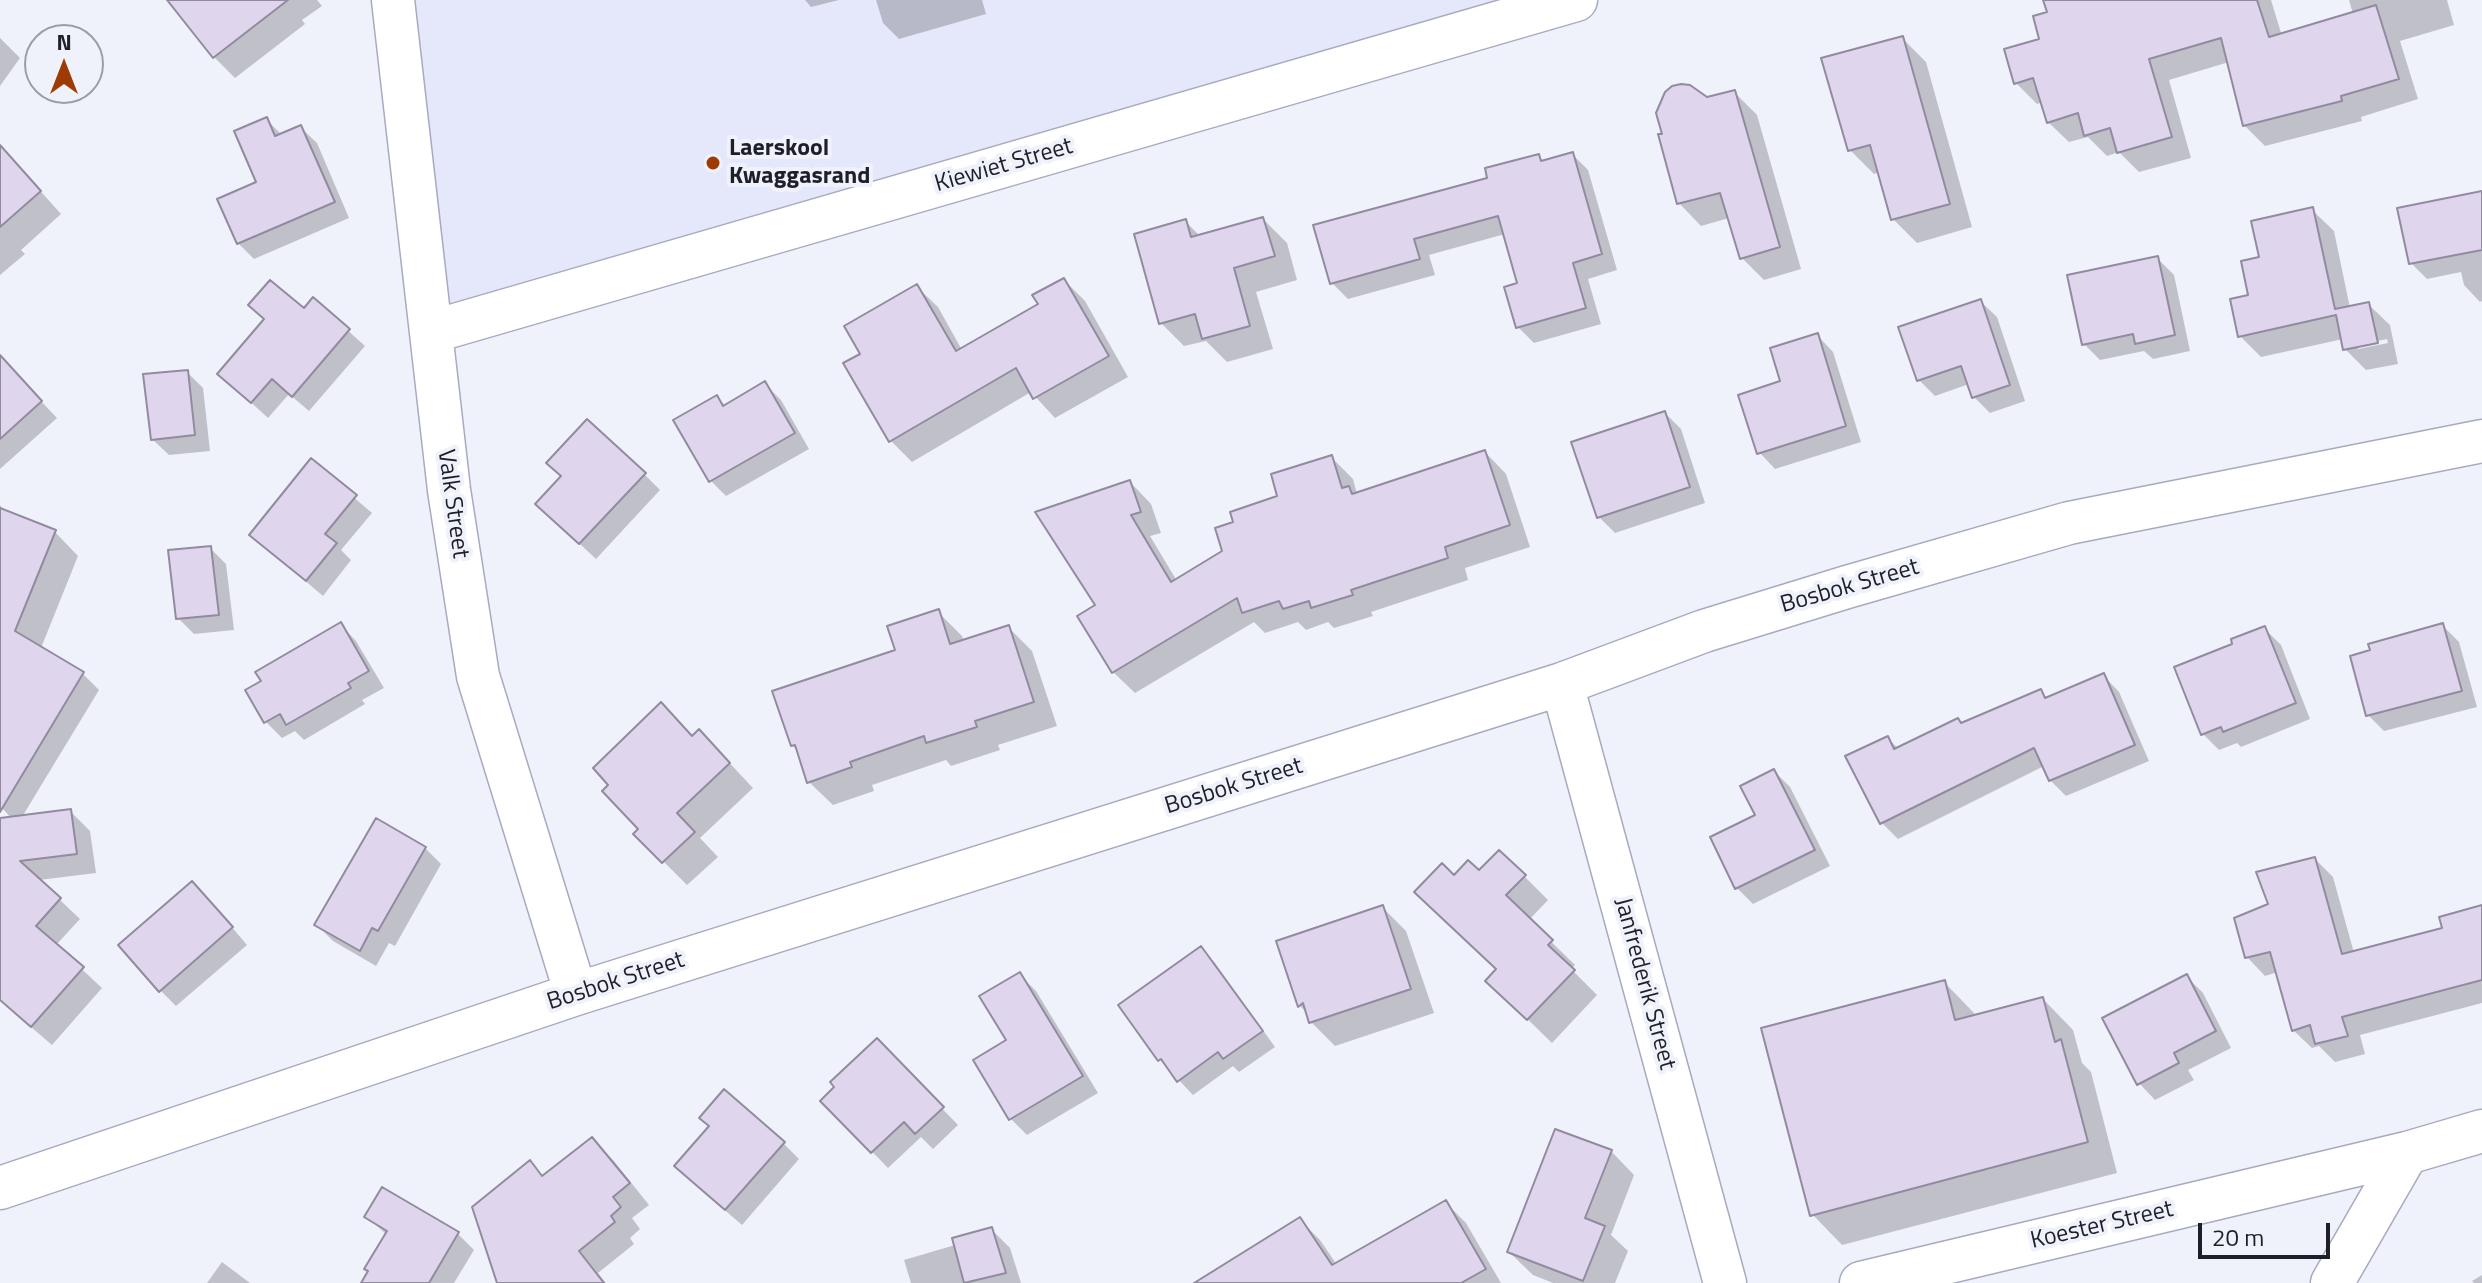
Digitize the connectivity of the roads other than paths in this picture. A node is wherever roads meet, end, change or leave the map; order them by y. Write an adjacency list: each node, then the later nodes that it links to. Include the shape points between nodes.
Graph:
1 (393, 0): 3 (street, Valk Street)
2 (1576, 0): 3 (street, Kiewiet Street)
3 (431, 332): 6 (street, Valk Street, via 478,676)
4 (2482, 441): 5 (street, Bosbok Street, via 2069,523 1704,631)
5 (1562, 684): 6 (street, Bosbok Street); 10 (street, Janfrederik Street)
6 (576, 994): 9 (street, Bosbok Street)
7 (2482, 1131): 8 (street, Koester Street)
8 (2407, 1153): 11 (street, Koester Street); 12 (street)
9 (0, 1188)
10 (1725, 1283)
11 (1861, 1283)
12 (2332, 1283)

